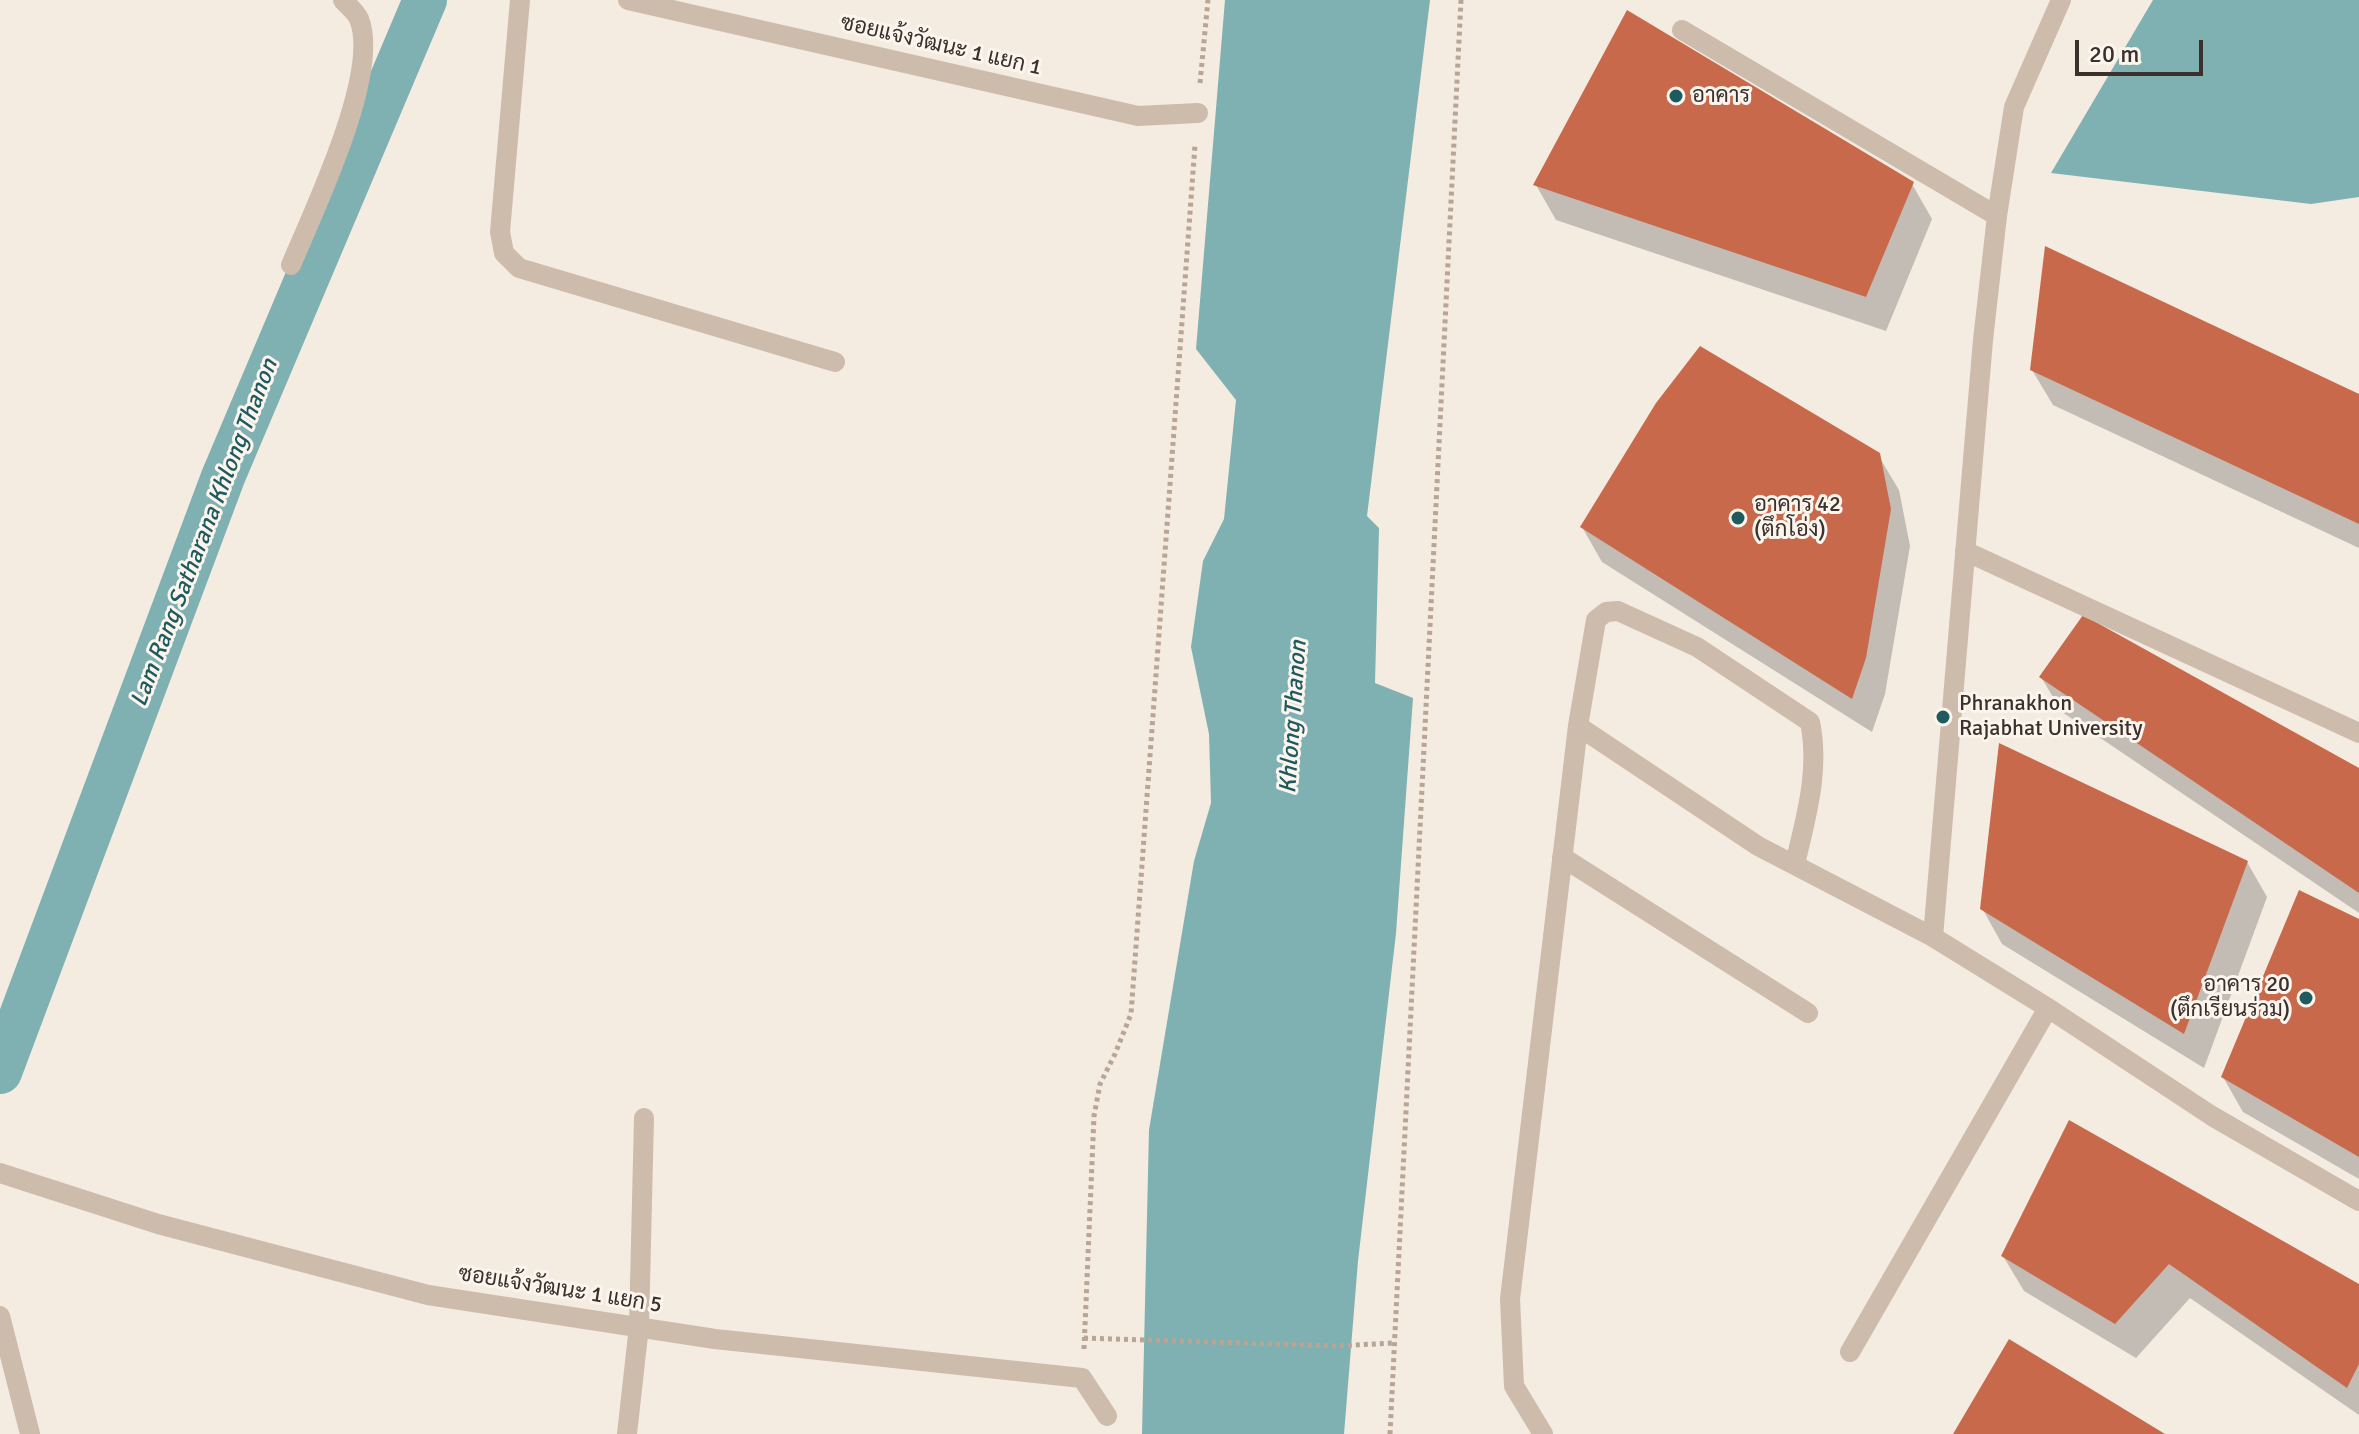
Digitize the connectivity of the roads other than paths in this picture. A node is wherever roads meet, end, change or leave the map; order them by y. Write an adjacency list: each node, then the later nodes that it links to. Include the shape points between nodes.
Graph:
1 (343, 0): 8 (street, via 359,18 360,83)
2 (520, 0): 9 (street, via 500,232 504,253 519,268)
3 (628, 0): 6 (street, ซอยแจ้งวัฒนะ 1 แยก 1, via 1138,116)
4 (2061, 0): 7 (street, via 2014,107)
5 (1682, 30): 7 (street)
6 (1198, 113)
7 (1997, 216): 10 (street)
8 (291, 265)
9 (835, 362)
10 (1965, 551): 12 (street); 15 (street)
11 (1578, 726): 13 (street); 14 (street, via 1758,846); 14 (street, via 1596,620 1606,612 1618,611 1697,647 1810,722 1814,782)
12 (2359, 733)
13 (1562, 857): 17 (street); 27 (street, via 1510,1299 1514,1386)
14 (1795, 864): 15 (street)
15 (1933, 937): 16 (street)
16 (2048, 1008): 20 (street, via 2212,1116); 23 (street)
17 (1808, 1013)
18 (644, 1118): 22 (street)
19 (0, 1173): 22 (street, ซอยแจ้งวัฒนะ 1 แยก 5, via 158,1224 428,1295)
20 (2359, 1201)
21 (0, 1316): 25 (street)
22 (639, 1326): 24 (street, ซอยแจ้งวัฒนะ 1 แยก 5, via 715,1339 1082,1378); 26 (street)
23 (1850, 1352)
24 (1107, 1416)
25 (30, 1434)
26 (627, 1434)
27 (1543, 1434)

